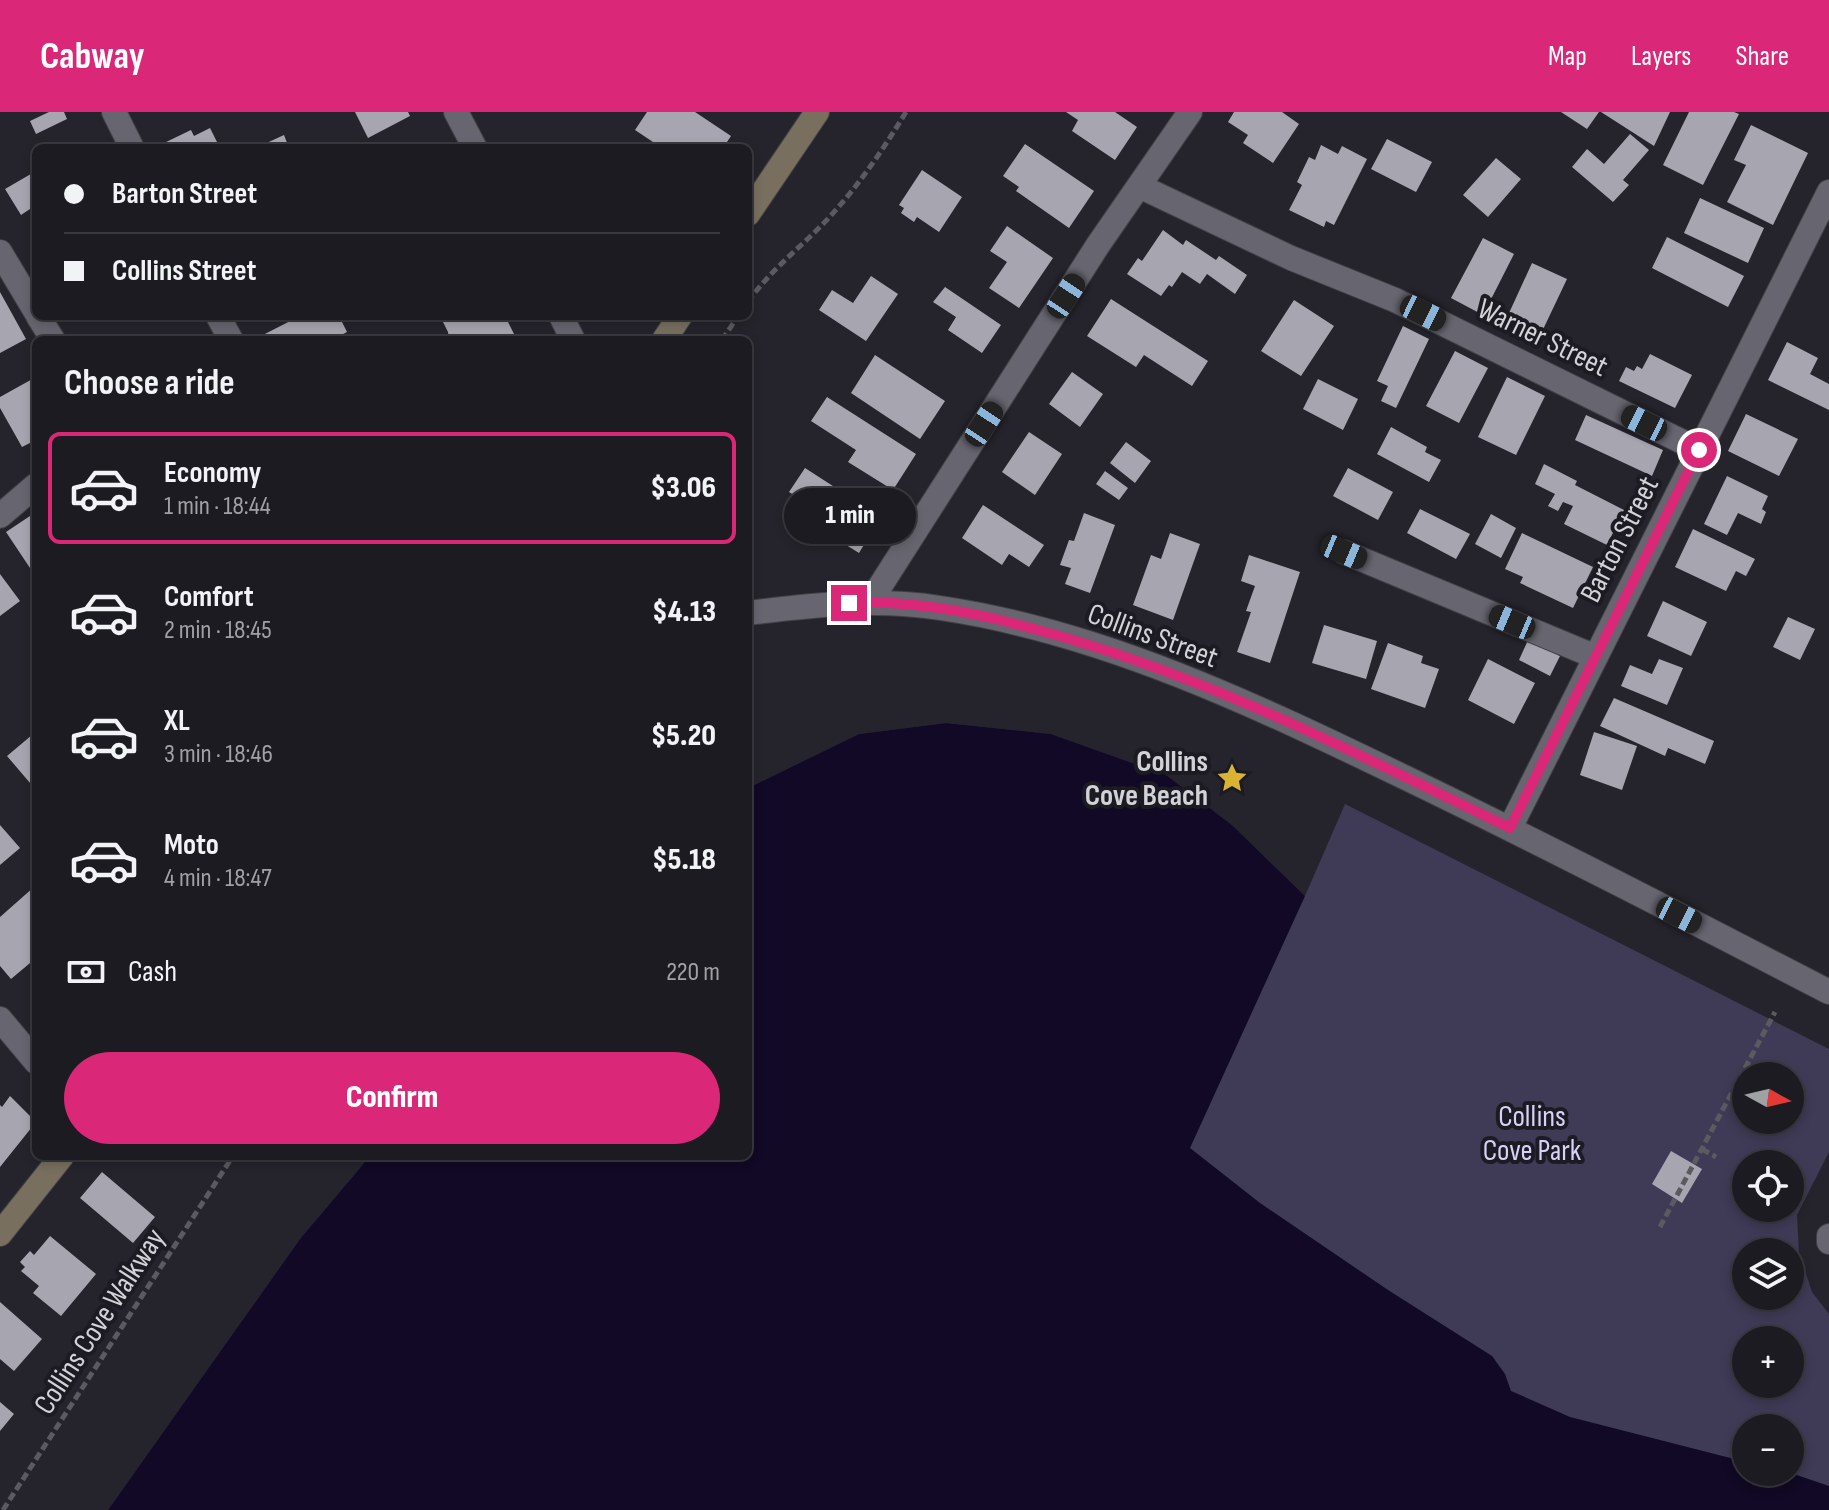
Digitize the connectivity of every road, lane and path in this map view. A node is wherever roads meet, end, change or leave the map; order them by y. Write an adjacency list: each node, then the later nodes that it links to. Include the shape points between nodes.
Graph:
1 (114, 112): 6 (street)
2 (456, 112): 7 (street)
3 (817, 112): 10 (main road)
4 (906, 112): 12 (path, via 847,197)
5 (1190, 112): 8 (street)
6 (130, 144)
7 (473, 144)
8 (1139, 186): 14 (street, Warner Street, via 1395,300); 18 (street)
9 (1829, 192): 14 (street, Barton Street)
10 (752, 208)
11 (0, 252): 13 (street)
12 (752, 297)
13 (32, 306)
14 (1699, 450): 20 (street, Barton Street)
15 (32, 488): 16 (street)
16 (0, 516)
17 (1344, 552): 20 (street)
18 (870, 602): 19 (street, Collins Street); 21 (street, Collins Street, via 939,607 998,619 1123,655 1311,732)
19 (752, 613)
20 (1596, 657): 21 (street, Barton Street)
21 (1510, 828): 22 (street, Collins Street)
22 (1829, 992)
23 (1775, 1012): 26 (path)
24 (0, 1019): 25 (street)
25 (32, 1057)
26 (1749, 1062)
27 (1732, 1093): 28 (path)
28 (1702, 1149): 29 (path); 32 (path)
29 (1716, 1157)
30 (59, 1160): 33 (main road)
31 (230, 1160): 34 (path, Collins Cove Walkway)
32 (1660, 1227)
33 (0, 1234)
34 (3, 1510)

